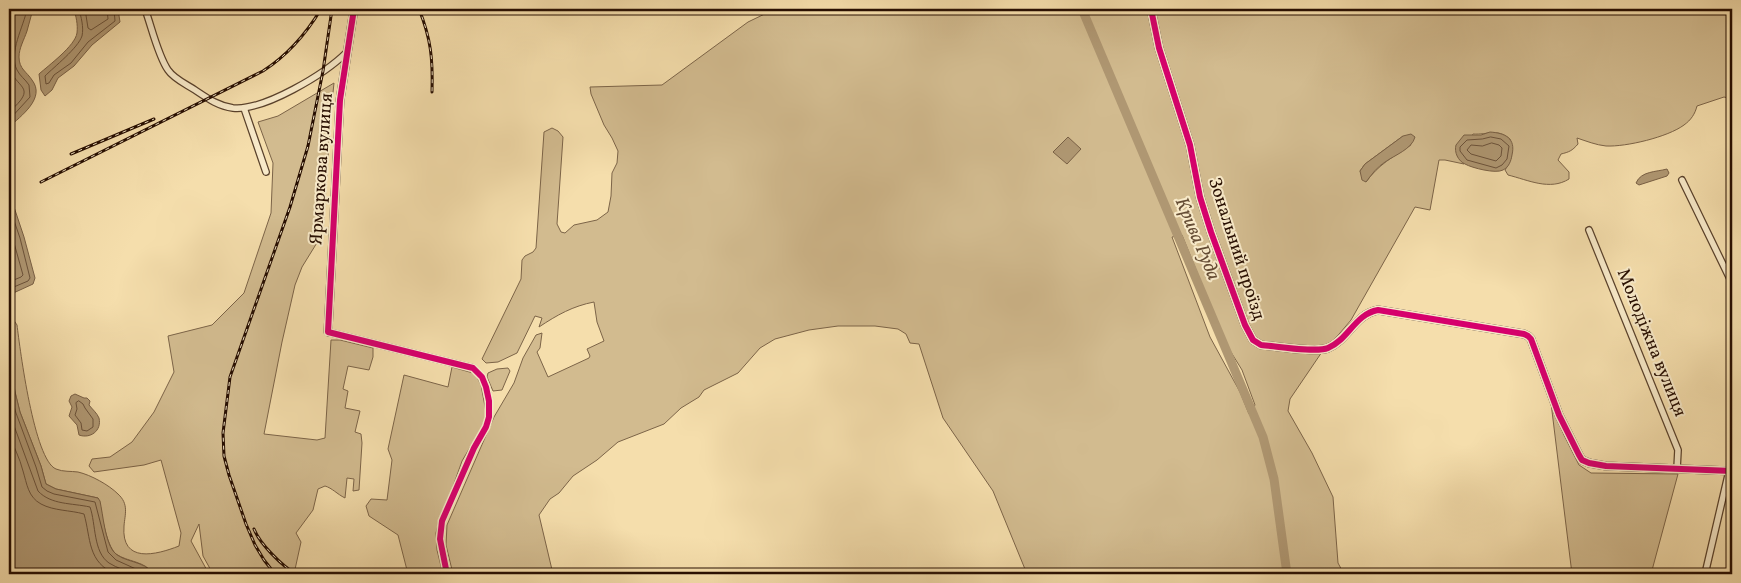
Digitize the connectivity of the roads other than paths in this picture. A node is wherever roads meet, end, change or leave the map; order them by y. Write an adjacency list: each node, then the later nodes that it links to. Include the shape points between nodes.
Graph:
1 (145, 9): 5 (street, via 169,72 213,102)
2 (354, 9): 4 (street, Ярмаркова вулиця)
3 (1151, 9): 11 (street, Зональний проїзд, via 1159,48 1190,145 1202,206 1238,310 1255,343 1326,349 1363,316 1378,310 1528,336 1566,433 1585,462)
4 (347, 52): 5 (street, via 300,85 262,104); 10 (street, Ярмаркова вулиця, via 340,100)
5 (244, 108): 6 (street)
6 (266, 172)
7 (1682, 180): 9 (street)
8 (1589, 230): 11 (street, Молодіжна вулиця, via 1678,450)
9 (1732, 283)
10 (328, 332): 13 (street, via 473,368 482,377 489,401 489,417 442,522 440,538)
11 (1677, 469): 12 (street)
12 (1731, 471): 14 (street)
13 (447, 574)
14 (1705, 574)

